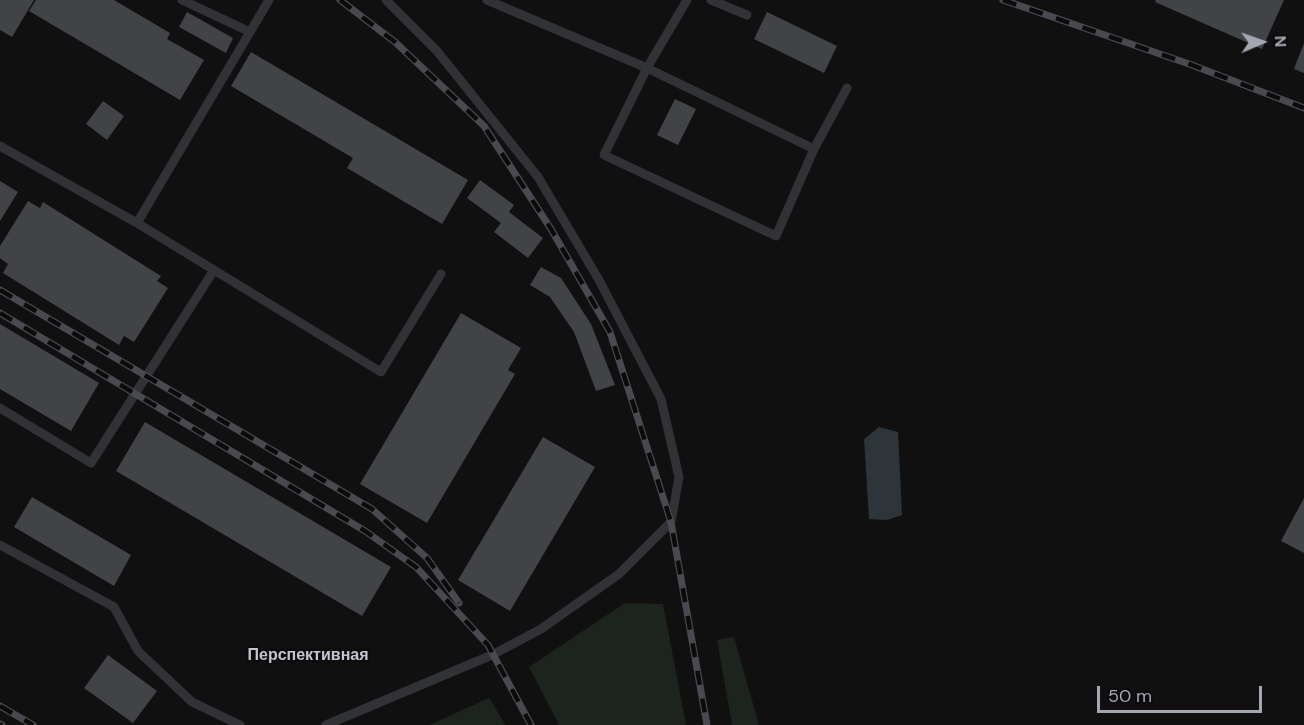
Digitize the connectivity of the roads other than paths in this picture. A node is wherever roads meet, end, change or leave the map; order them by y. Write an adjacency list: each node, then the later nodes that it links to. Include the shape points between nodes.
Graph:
1 (182, 0): 8 (lane)
2 (268, 0): 8 (lane)
3 (386, 0): 19 (lane, via 437,51 538,177 599,280 661,399 679,477 671,522 619,574 541,629 492,655)
4 (487, 0): 9 (lane)
5 (687, 0): 9 (lane)
6 (711, 0): 7 (lane)
7 (747, 15)
8 (250, 32): 13 (lane)
9 (646, 68): 12 (lane); 12 (lane, via 604,155 776,236)
10 (847, 88): 12 (lane)
11 (0, 146): 13 (lane)
12 (814, 149)
13 (137, 223): 14 (lane)
14 (214, 270): 15 (lane, via 381,372); 16 (lane, via 91,463)
15 (441, 274)
16 (0, 408)
17 (0, 544): 18 (lane, via 114,607 138,651 192,702)
18 (240, 725)
19 (326, 725)

